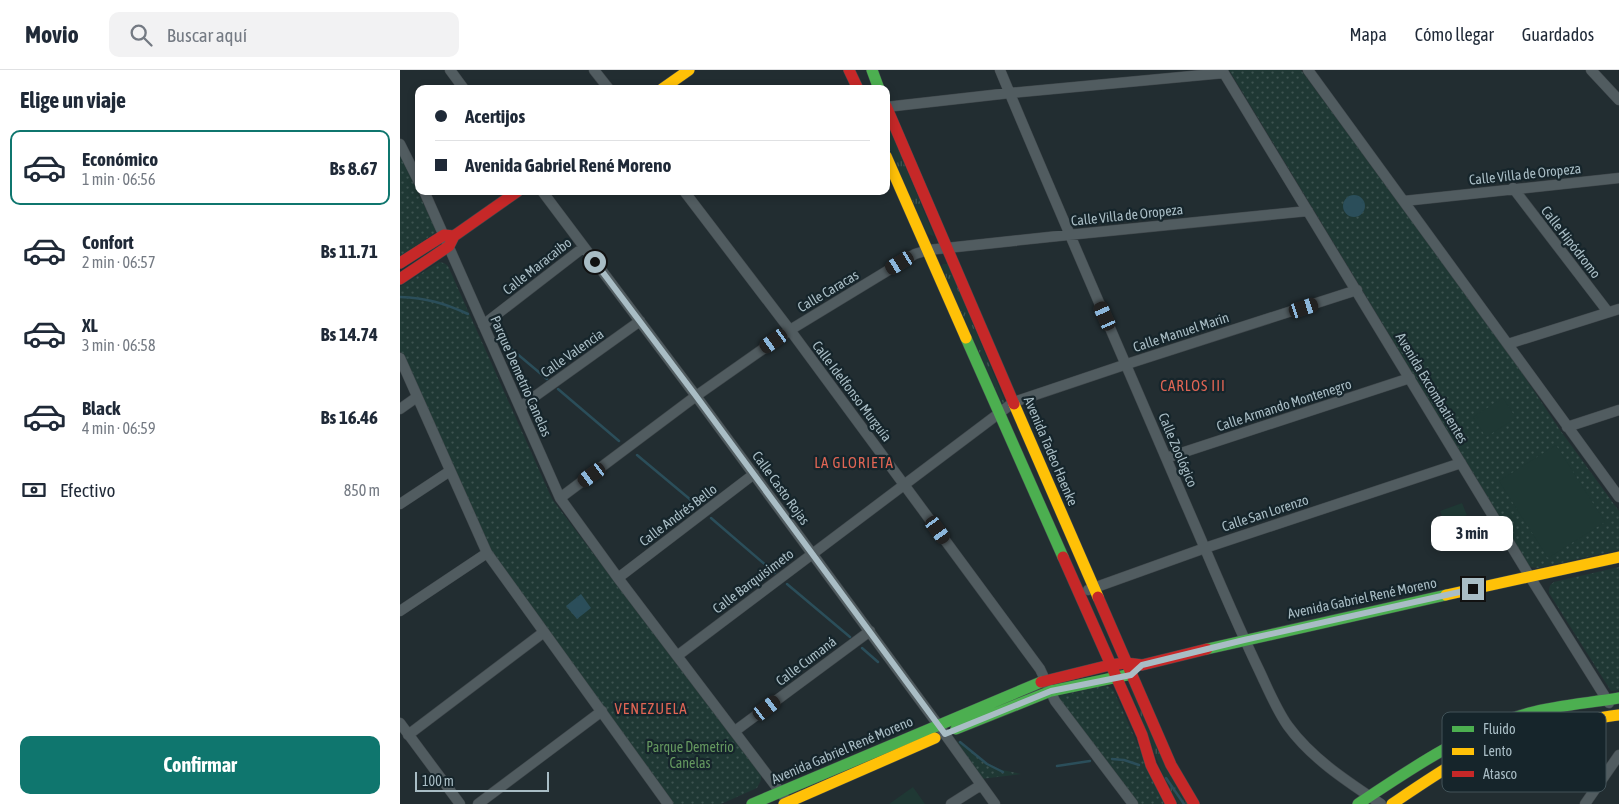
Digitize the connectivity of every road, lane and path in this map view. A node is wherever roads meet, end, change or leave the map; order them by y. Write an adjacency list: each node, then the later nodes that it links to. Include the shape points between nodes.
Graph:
1 (594, 70): 11 (street)
2 (689, 70): 12 (main road)
3 (849, 70): 13 (main road)
4 (872, 70): 14 (main road)
5 (1000, 70): 15 (street, Calle Zoológico)
6 (1308, 70): 28 (street)
7 (1592, 70): 16 (street)
8 (1223, 71): 15 (street); 29 (street, Avenida Excombatientes)
9 (455, 73): 10 (street)
10 (462, 85)
11 (606, 85)
12 (668, 85)
13 (856, 85)
14 (878, 85)
15 (1010, 93): 17 (street); 30 (street, Calle Zoológico)
16 (1619, 100)
17 (890, 107)
18 (890, 116): 33 (main road, Avenida Tadeo Haenke)
19 (400, 144): 21 (street)
20 (890, 165): 34 (main road)
21 (415, 174)
22 (1619, 178): 23 (street, Calle Villa de Oropeza)
23 (1513, 188): 28 (street, Calle Villa de Oropeza); 39 (street, Calle Hipódromo)
24 (426, 195): 31 (street, Parque Demetrio Canelas)
25 (512, 195): 31 (main road)
26 (545, 195): 32 (street, Calle Casto Rojas)
27 (687, 195): 42 (street, Calle Idelfonso Murguía)
28 (1404, 201): 43 (street)
29 (1308, 211): 30 (street, Calle Villa de Oropeza); 37 (street, Avenida Excombatientes)
30 (1068, 235): 33 (street, Calle Villa de Oropeza); 45 (street, Calle Zoológico)
31 (449, 239): 35 (main road); 36 (main road); 41 (street, Parque Demetrio Canelas)
32 (584, 247): 40 (street, Calle Casto Rojas); 41 (street, Calle Maracaibo)
33 (948, 248): 34 (street, Calle Caracas); 49 (main road, Avenida Tadeo Haenke)
34 (928, 250): 42 (street, Calle Caracas, via 916,254); 53 (main road)
35 (400, 263)
36 (400, 279)
37 (1357, 290): 45 (street, Calle Manuel Marin); 46 (street, Avenida Excombatientes)
38 (1619, 308): 39 (street)
39 (1608, 312): 43 (street)
40 (640, 321): 47 (street, Calle Casto Rojas); 50 (street, Calle Valencia)
41 (483, 325): 50 (street, Parque Demetrio Canelas)
42 (790, 330): 47 (street, Calle Caracas); 59 (street, Calle Idelfonso Murguía)
43 (1508, 344): 54 (street)
44 (400, 358): 48 (street)
45 (1126, 364): 49 (street, Calle Manuel Marin); 55 (street, Calle Zoológico)
46 (1410, 378): 55 (street, Calle Armando Montenegro); 56 (street, Avenida Excombatientes)
47 (696, 396): 58 (street, Calle Casto Rojas); 61 (street, Calle Caracas)
48 (416, 397): 51 (street); 57 (street)
49 (1014, 402): 53 (street, Calle Barquisimeto); 69 (main road, Avenida Tadeo Haenke)
50 (520, 407): 61 (street, Parque Demetrio Canelas)
51 (400, 409)
52 (1619, 410): 54 (street)
53 (999, 413): 59 (street, Calle Barquisimeto); 70 (main road)
54 (1567, 427): 60 (street)
55 (1166, 458): 63 (street, Calle Zoológico)
56 (1461, 463): 63 (street, Calle San Lorenzo); 67 (street, Avenida Excombatientes)
57 (450, 471): 62 (street); 64 (street)
58 (754, 474): 65 (street, Calle Casto Rojas); 68 (street, Calle Andrés Bello)
59 (904, 484): 65 (street, Calle Barquisimeto); 81 (street, Calle Idelfonso Murguía)
60 (1619, 497)
61 (560, 498): 68 (street, Parque Demetrio Canelas)
62 (400, 504)
63 (1205, 548): 69 (street, Calle San Lorenzo); 74 (street, Calle Zoológico)
64 (487, 553): 71 (street); 73 (street)
65 (812, 553): 72 (street, Calle Casto Rojas); 75 (street, Calle Barquisimeto)
66 (1619, 557): 67 (main road, Avenida Gabriel René Moreno)
67 (1530, 576): 74 (main road, Avenida Gabriel René Moreno); 82 (street, Avenida Excombatientes)
68 (618, 578): 75 (street, Parque Demetrio Canelas)
69 (1094, 588): 70 (street, Calle San Lorenzo); 76 (main road, Avenida Tadeo Haenke)
70 (1079, 594): 77 (main road)
71 (400, 611)
72 (870, 631): 87 (street, Calle Casto Rojas); 88 (street, Calle Cumaná)
73 (544, 632): 83 (street); 89 (street)
74 (1244, 640): 78 (main road, Avenida Gabriel René Moreno); 97 (street, Calle Zoológico, via 1282,717 1299,740 1330,769)
75 (677, 656): 88 (street, Parque Demetrio Canelas)
76 (1126, 663): 77 (main road, Avenida Gabriel René Moreno); 78 (main road, Avenida Gabriel René Moreno); 79 (main road, Avenida Tadeo Haenke)
77 (1110, 665): 80 (main road); 81 (main road, Avenida Gabriel René Moreno)
78 (1142, 665): 79 (main road, Avenida Gabriel René Moreno)
79 (1131, 675): 80 (main road, Avenida Gabriel René Moreno); 107 (main road, Avenida Tadeo Haenke, via 1171,765)
80 (1115, 677): 81 (main road, Avenida Gabriel René Moreno); 106 (main road)
81 (1049, 685): 87 (main road, Avenida Gabriel René Moreno); 105 (street, Calle Idelfonso Murguía, via 1055,701)
82 (1613, 699): 84 (main road); 85 (street, Avenida Excombatientes)
83 (602, 711): 100 (street); 101 (street)
84 (1536, 712)
85 (1618, 716)
86 (400, 723): 89 (street)
87 (942, 730): 94 (street, Calle Casto Rojas); 95 (main road, Avenida Gabriel René Moreno); 98 (main road, Avenida Gabriel René Moreno)
88 (736, 732): 95 (street, Parque Demetrio Canelas)
89 (408, 735): 99 (street)
90 (1442, 750): 97 (main road)
91 (1619, 755): 93 (street)
92 (1442, 771): 110 (main road)
93 (1606, 774)
94 (981, 785): 103 (street); 104 (street, Calle Casto Rojas)
95 (780, 792): 98 (street, Parque Demetrio Canelas); 102 (main road, Avenida Gabriel René Moreno)
96 (1593, 792): 111 (street)
97 (1369, 796): 108 (main road); 109 (street, Calle Zoológico)
98 (787, 803)
99 (460, 804)
100 (478, 804)
101 (668, 804)
102 (752, 804)
103 (951, 804)
104 (995, 804)
105 (1133, 804)
106 (1171, 804)
107 (1194, 804)
108 (1358, 804)
109 (1381, 804)
110 (1392, 804)
111 (1585, 804)

